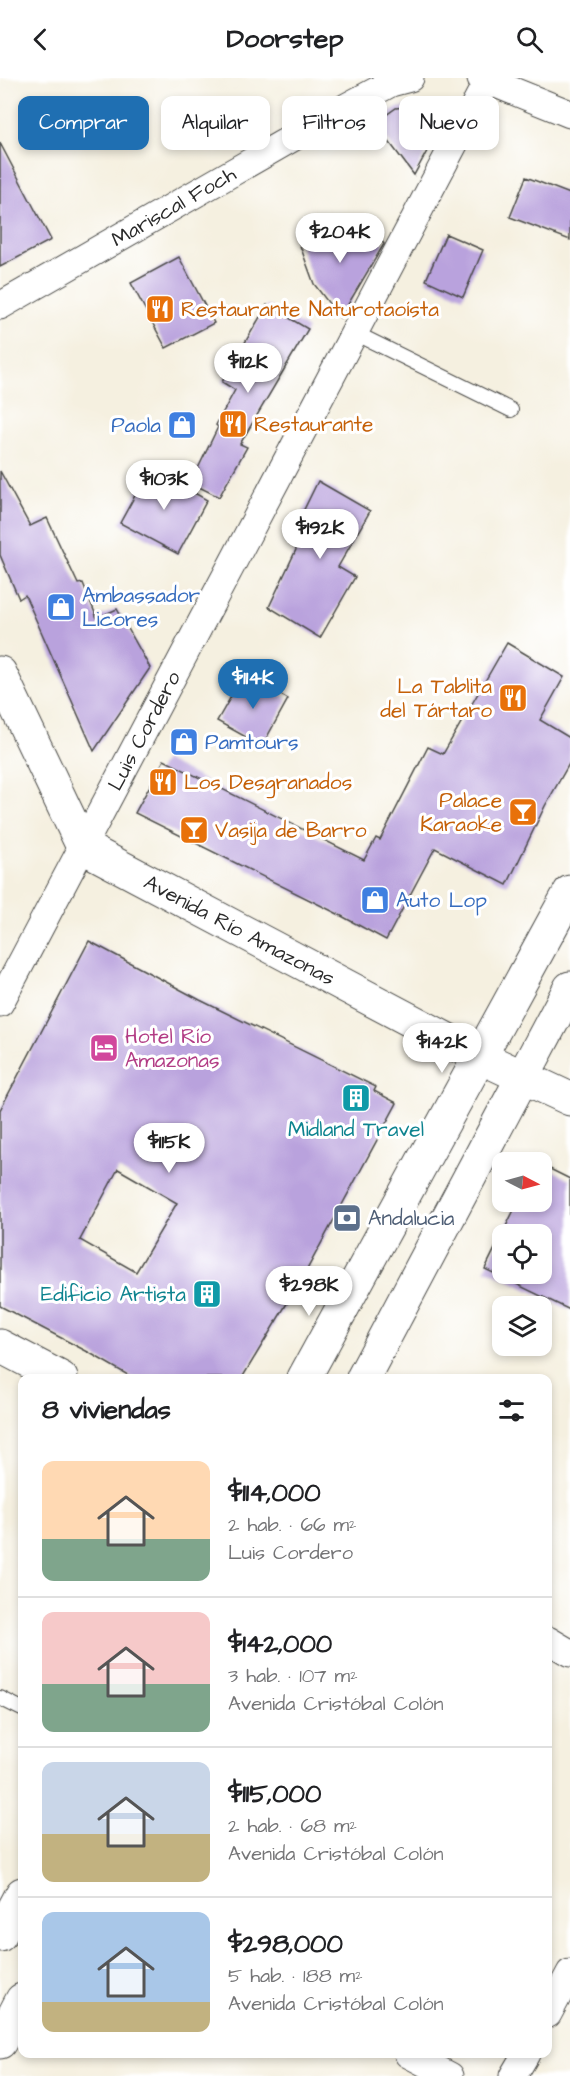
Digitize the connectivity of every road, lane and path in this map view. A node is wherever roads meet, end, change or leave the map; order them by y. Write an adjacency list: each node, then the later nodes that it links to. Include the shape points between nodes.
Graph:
1 (410, 78): 4 (street, Mariscal Foch, via 391,83 348,106)
2 (486, 78): 3 (street); 5 (street, Luis Cordero)
3 (570, 114)
4 (0, 306)
5 (355, 333): 6 (lane); 8 (street, Luis Cordero)
6 (511, 410)
7 (1, 679): 8 (street)
8 (83, 847): 11 (street, Luis Cordero); 12 (street, Avenida Río Amazonas)
9 (570, 892): 12 (street)
10 (570, 988): 13 (street)
11 (0, 1003)
12 (480, 1057): 13 (street, Avenida Río Amazonas); 17 (street)
13 (522, 1076): 14 (street, Avenida Río Amazonas); 18 (street)
14 (570, 1099)
15 (0, 1346): 16 (street)
16 (53, 1374)
17 (306, 1374)
18 (365, 1374)
19 (552, 1642): 20 (street)
20 (570, 1653)
21 (0, 1698): 22 (lane)
22 (18, 1707)
23 (18, 1901): 24 (street)
24 (0, 1935)
25 (570, 1973): 26 (street)
26 (552, 2007)
27 (18, 2008): 28 (street)
28 (0, 2042)
29 (416, 2058): 31 (street)
30 (524, 2058): 32 (street)
31 (450, 2076)
32 (513, 2076)

